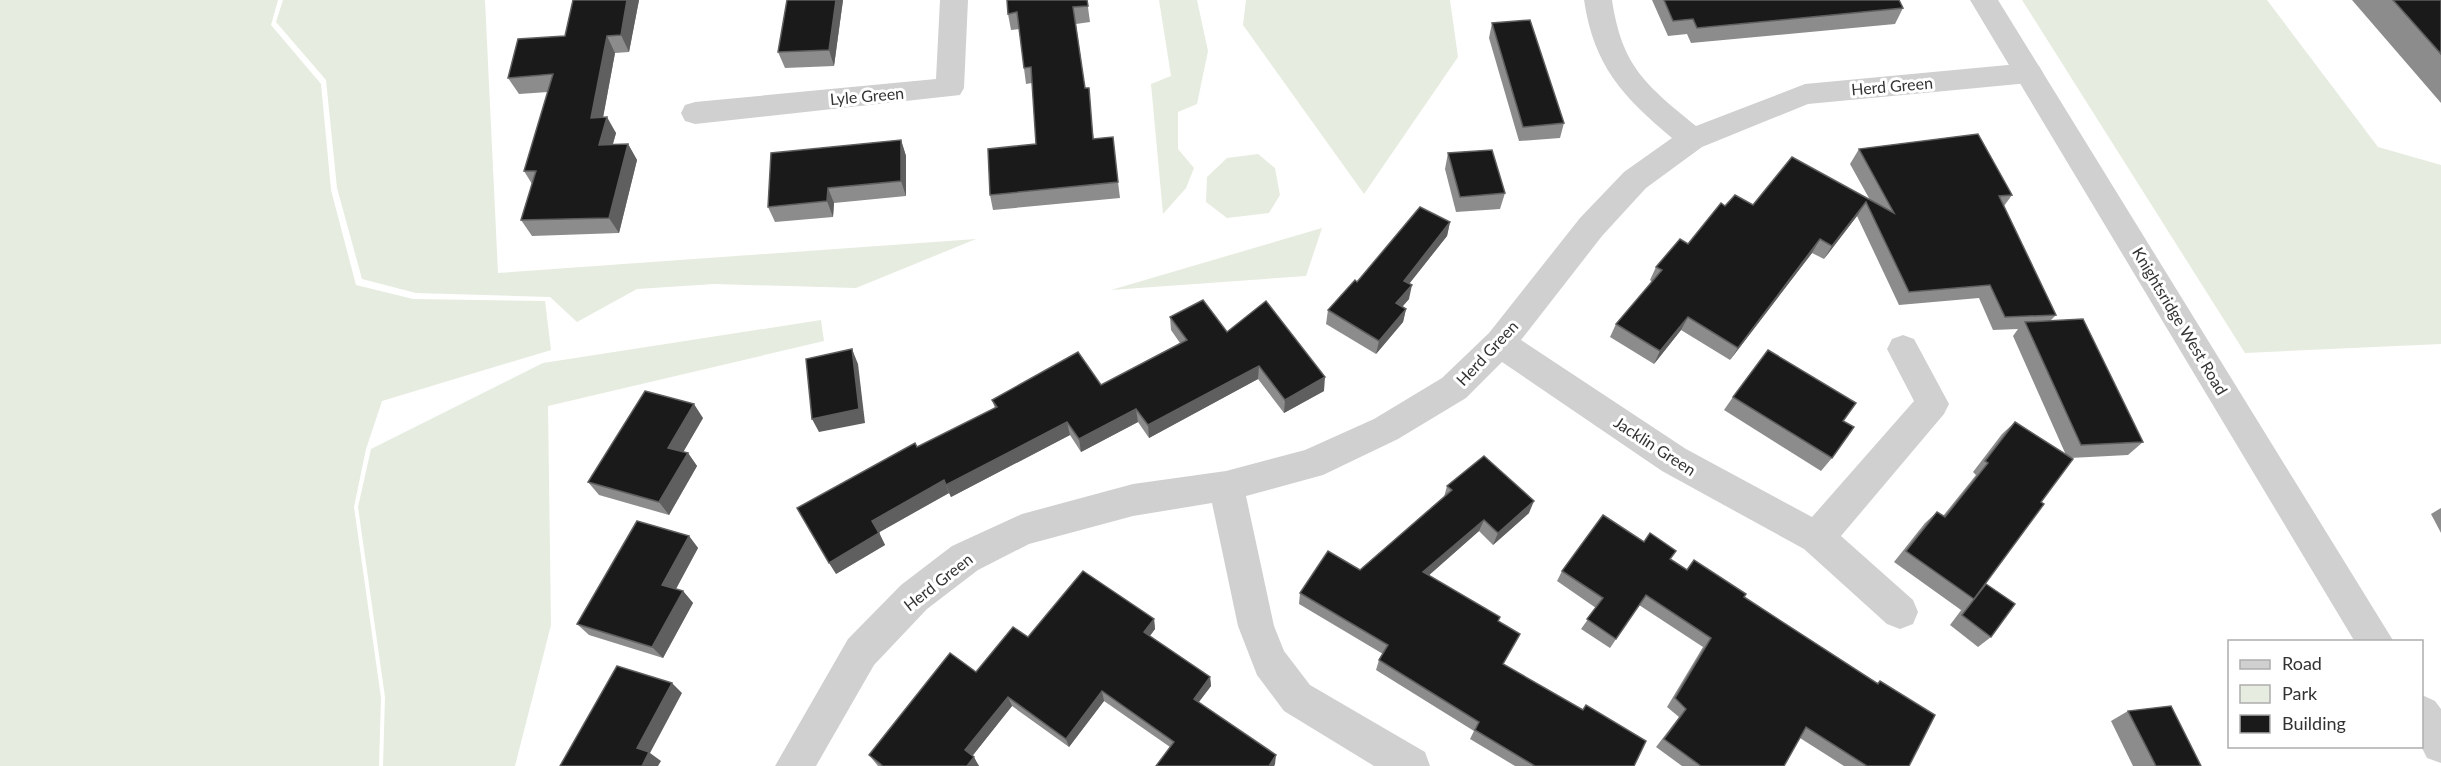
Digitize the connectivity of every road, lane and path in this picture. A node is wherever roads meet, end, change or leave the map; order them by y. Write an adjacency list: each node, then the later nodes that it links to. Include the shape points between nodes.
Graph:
1 (954, 0): 5 (street, Lyle Green, via 950,88)
2 (1598, 0): 6 (street, via 1600,29 1614,63 1640,96)
3 (1984, 0): 4 (street, Knightsridge West Road)
4 (2029, 73): 6 (street, Herd Green, via 1805,94); 12 (street, Knightsridge West Road)
5 (695, 113)
6 (1692, 139): 7 (street, Herd Green, via 1635,180 1591,227)
7 (1500, 343): 9 (street, Herd Green, via 1454,388 1386,429 1311,464); 10 (street, Jacklin Green, via 1674,460)
8 (1903, 349): 10 (street, via 1932,405)
9 (1226, 486): 15 (street, Herd Green, via 1133,500 1022,530 965,558 914,597 861,652); 16 (street, via 1256,626 1270,662 1297,698)
10 (1817, 538): 11 (street, Jacklin Green)
11 (1900, 612)
12 (2375, 640)
13 (2423, 717): 14 (street)
14 (2441, 744)
15 (794, 766)
16 (1412, 766)

